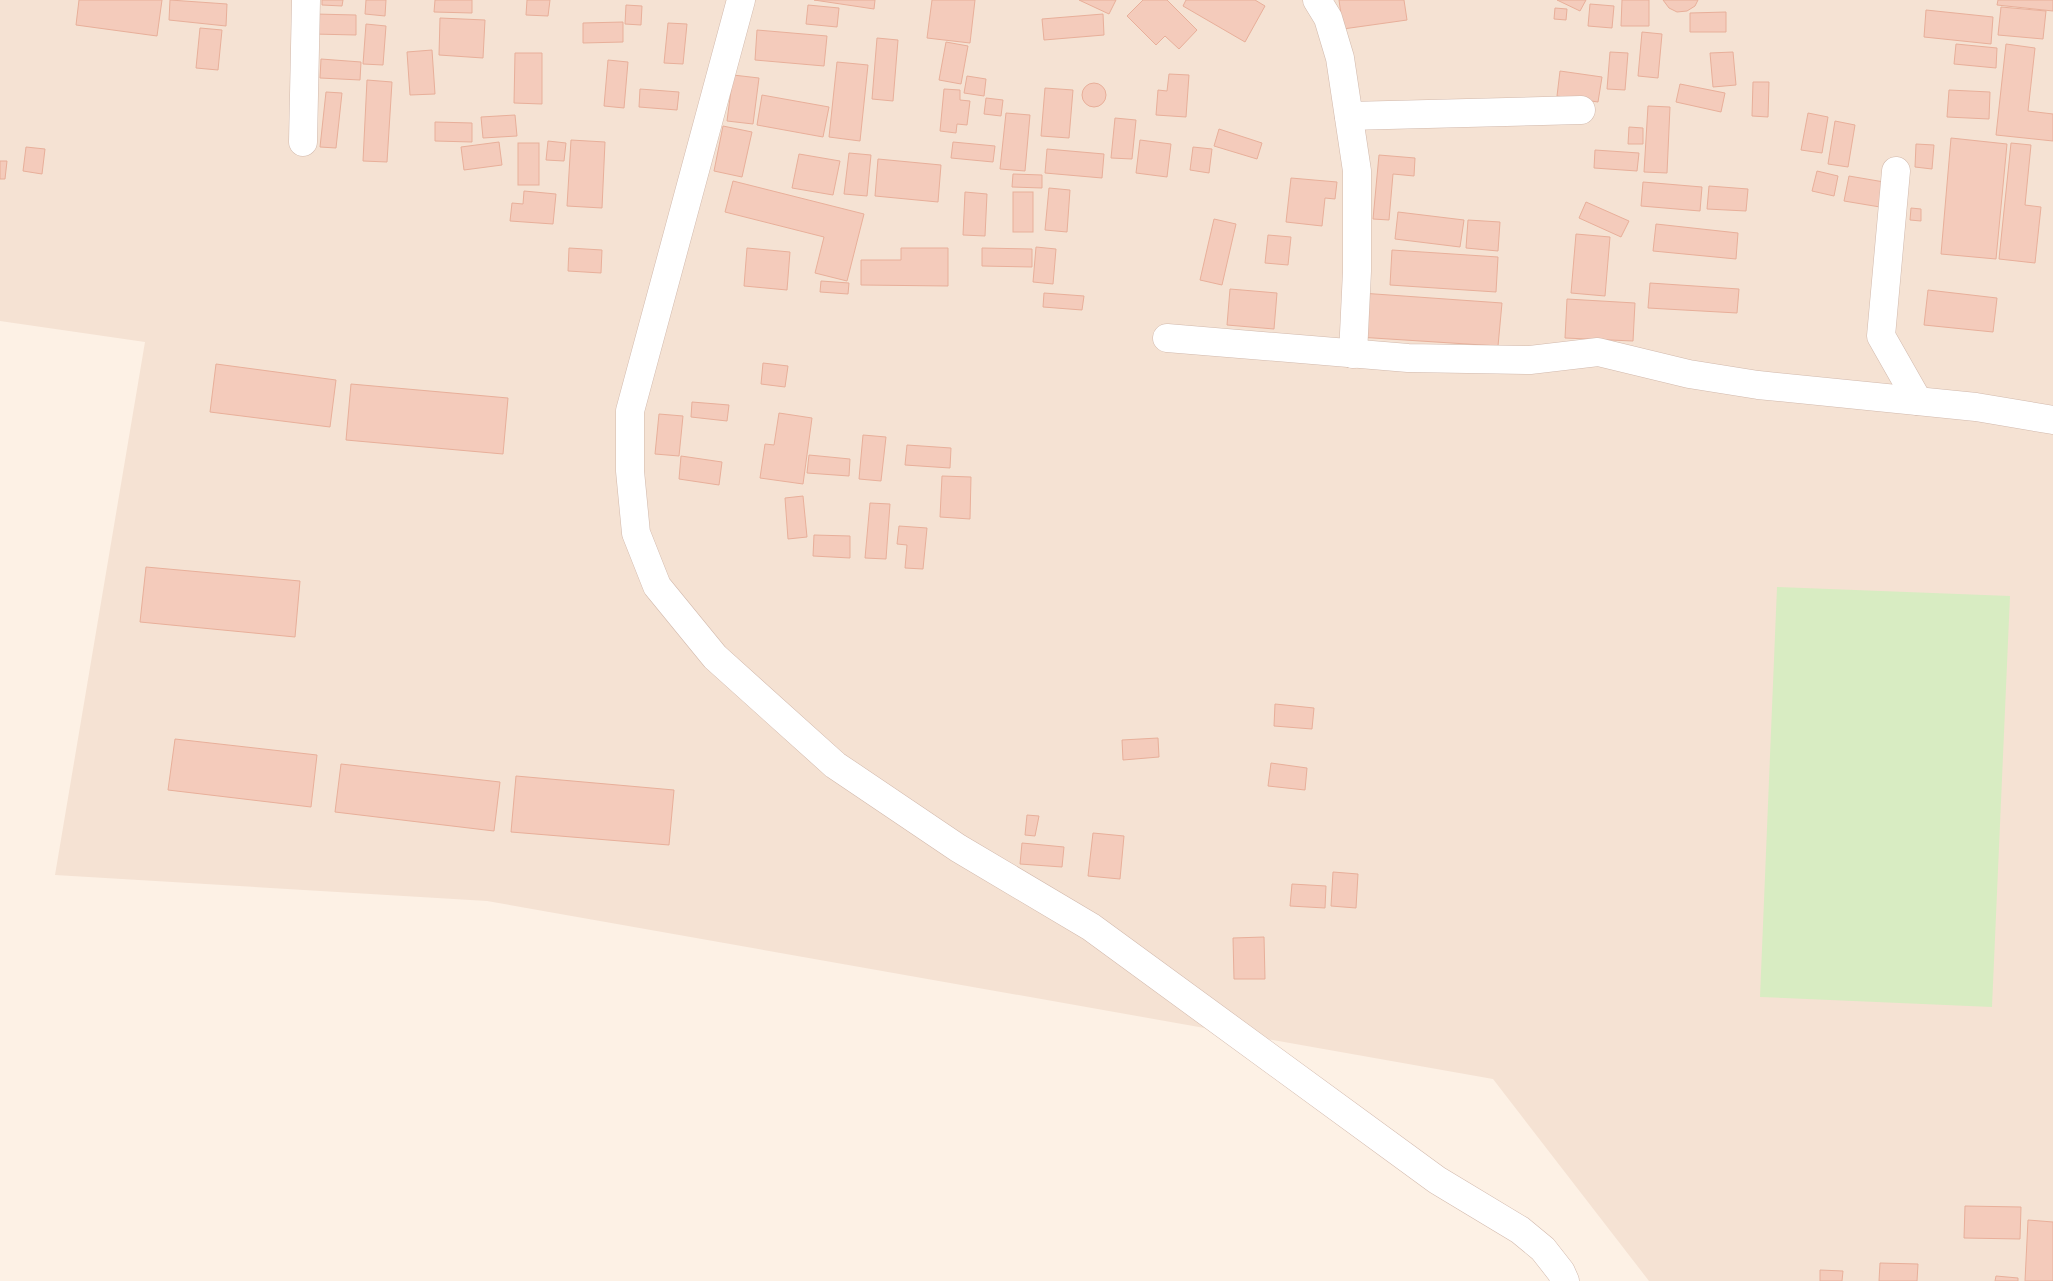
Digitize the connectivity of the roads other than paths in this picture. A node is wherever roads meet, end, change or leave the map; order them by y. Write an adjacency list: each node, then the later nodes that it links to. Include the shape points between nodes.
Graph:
1 (306, 0): 6 (street)
2 (741, 0): 12 (street, via 630,410 630,471 636,533 657,586 716,656 835,765 958,848 1091,927 1437,1180 1520,1230 1543,1249)
3 (1317, 0): 5 (street, via 1328,18 1340,58)
4 (1581, 110): 5 (street)
5 (1349, 116): 9 (street, via 1357,171)
6 (303, 142)
7 (1896, 171): 10 (street, via 1881,336)
8 (1167, 338): 9 (street)
9 (1353, 354): 10 (street, via 1530,360 1598,352 1689,374 1758,385)
10 (1918, 401): 11 (street, via 1976,406)
11 (2053, 420)
12 (1565, 1281)

